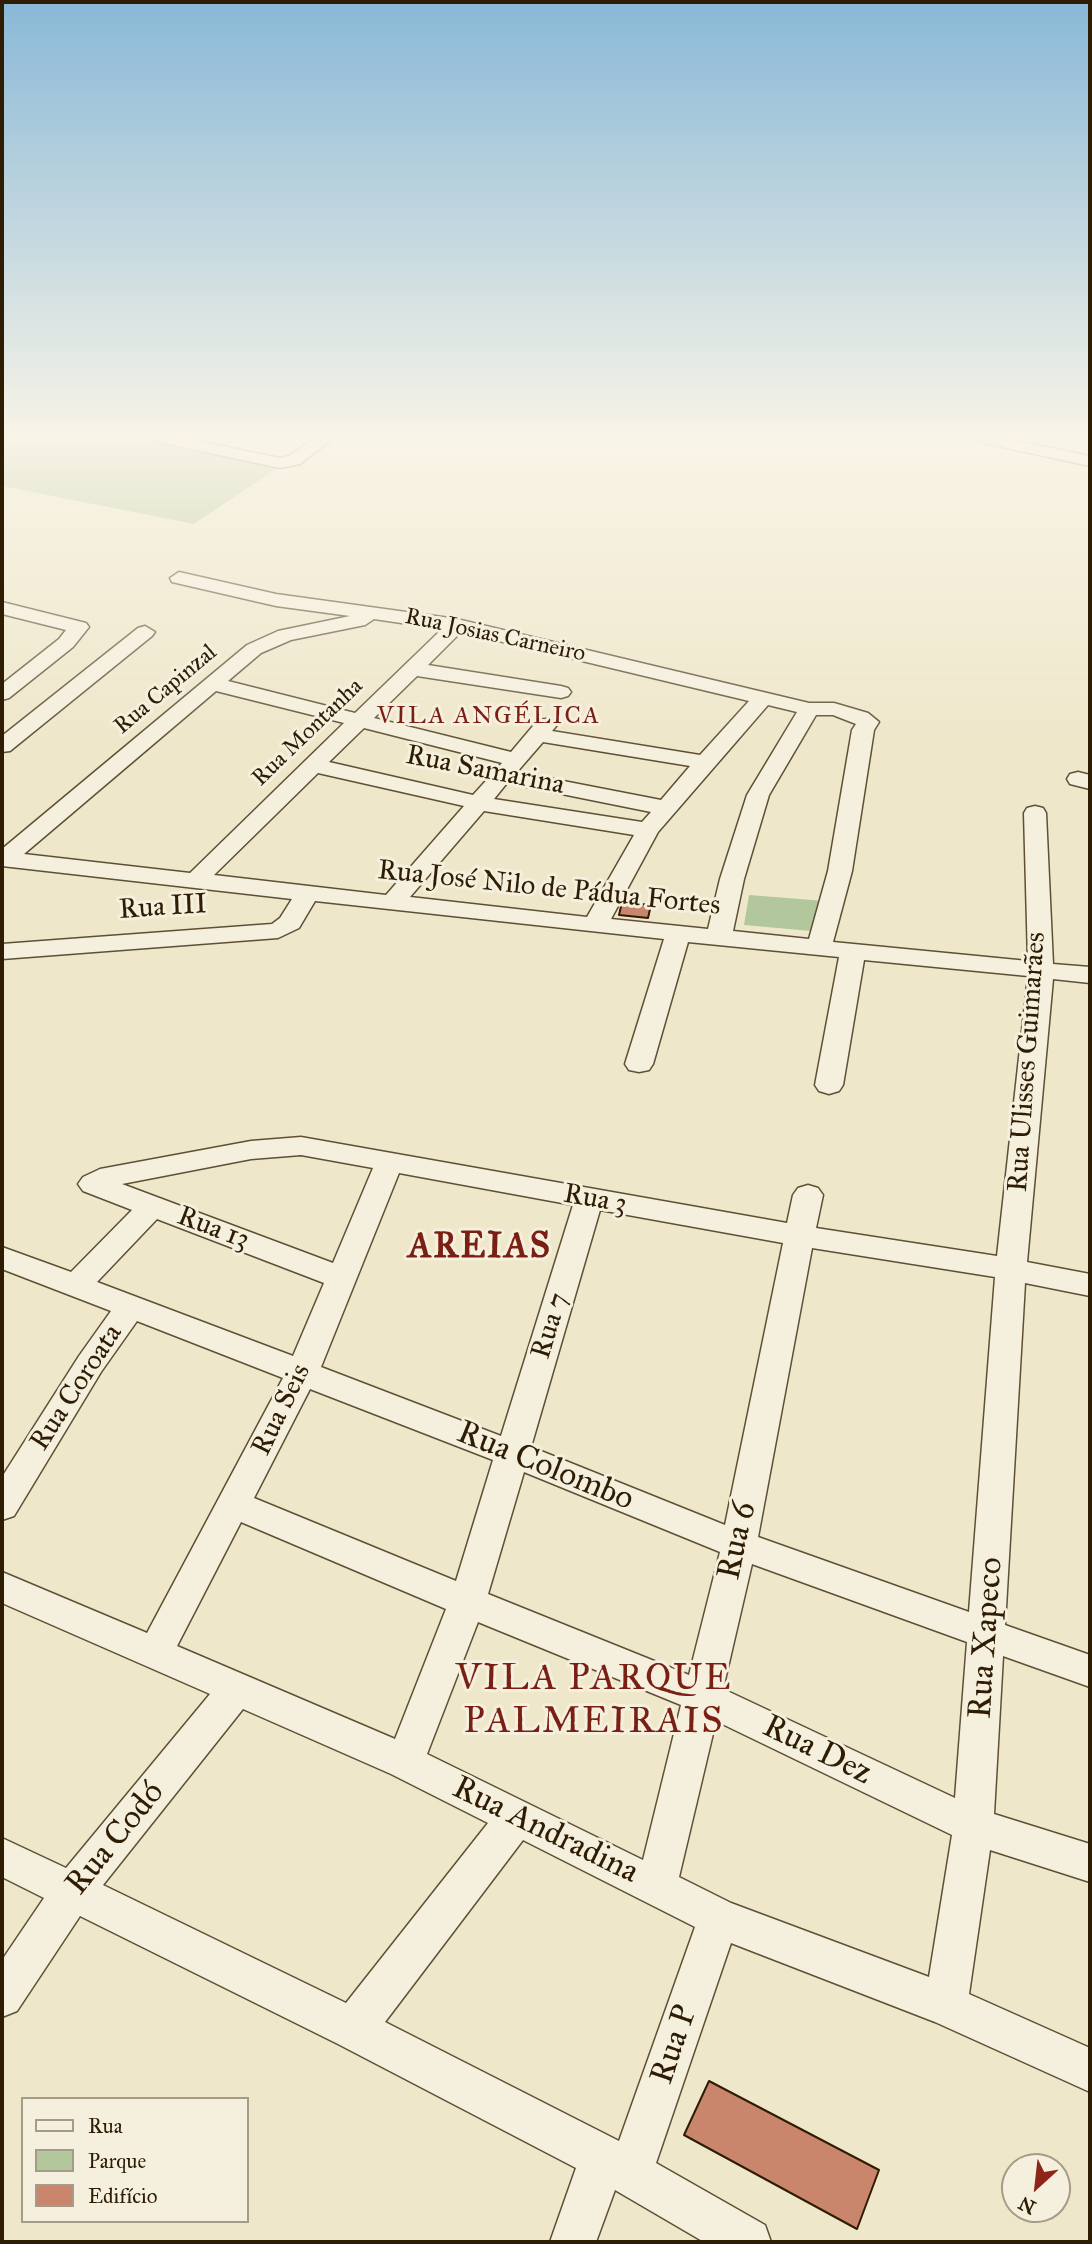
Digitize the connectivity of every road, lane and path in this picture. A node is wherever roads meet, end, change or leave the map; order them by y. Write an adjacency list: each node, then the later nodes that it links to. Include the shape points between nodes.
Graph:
1 (179, 578): 3 (street, Rua Josias Carneiro, via 276,600)
2 (2, 608): 9 (street, via 79,627)
3 (388, 614): 4 (street, Rua Josias Carneiro); 7 (street, Rua Capinzal, via 273,639)
4 (457, 625): 6 (street, Rua Montanha); 10 (street, Rua Josias Carneiro)
5 (145, 632): 13 (street)
6 (414, 669): 8 (street); 12 (street, Rua Montanha)
7 (213, 684): 12 (street); 21 (street, Rua Capinzal)
8 (561, 692)
9 (2, 694)
10 (763, 698): 11 (street, Rua Josias Carneiro); 14 (street)
11 (809, 709): 27 (street, via 758,796); 28 (street, Rua Josias Carneiro, via 834,709 868,722 840,871)
12 (360, 719): 15 (street, Rua Montanha); 16 (street)
13 (2, 746)
14 (705, 762): 16 (street, via 542,730); 18 (street)
15 (312, 765): 17 (street, Rua Samarina); 22 (street, Rua Montanha)
16 (511, 768): 17 (street); 18 (street)
17 (480, 803): 20 (street, Rua Samarina); 24 (street)
18 (667, 807): 20 (street)
19 (1035, 813): 31 (street, Rua Ulisses Guimarães)
20 (649, 830): 25 (street)
21 (3, 859): 22 (street, Rua José Nilo de Pádua Fortes)
22 (196, 880): 23 (street, Rua José Nilo de Pádua Fortes)
23 (308, 892): 24 (street, Rua José Nilo de Pádua Fortes); 30 (street, Rua III, via 290,923 278,931)
24 (393, 902): 25 (street, Rua José Nilo de Pádua Fortes)
25 (595, 925): 26 (street, Rua José Nilo de Pádua Fortes)
26 (678, 933): 27 (street, Rua José Nilo de Pádua Fortes); 33 (street)
27 (719, 937): 28 (street, Rua José Nilo de Pádua Fortes)
28 (819, 947): 29 (street, Rua José Nilo de Pádua Fortes)
29 (853, 951): 31 (street, Rua José Nilo de Pádua Fortes); 34 (street)
30 (2, 952)
31 (1041, 969): 32 (street, Rua José Nilo de Pádua Fortes); 42 (street, Rua Ulisses Guimarães)
32 (1090, 975)
33 (639, 1064)
34 (829, 1085)
35 (390, 1161): 36 (street, Rua 3, via 281,1146); 38 (street, Rua 3); 43 (street, Rua Seis)
36 (100, 1179): 39 (street, Rua 13, via 93,1186)
37 (808, 1195): 40 (street, Rua 6)
38 (589, 1199): 40 (street, Rua 3); 48 (street, Rua 7)
39 (153, 1206): 43 (street, Rua 13); 44 (street)
40 (801, 1236): 42 (street, Rua 3); 51 (street, Rua 6)
41 (2, 1257): 44 (street, Rua Colombo)
42 (1011, 1269): 45 (street, Rua 3); 54 (street, Rua Xapeco)
43 (343, 1278): 47 (street, Rua Seis)
44 (76, 1285): 46 (street, Rua Colombo)
45 (1090, 1285)
46 (130, 1307): 47 (street, Rua Colombo); 50 (street, Rua Coroata)
47 (302, 1373): 48 (street, Rua Colombo); 49 (street, Rua Seis)
48 (513, 1454): 51 (street, Rua Colombo); 53 (street, Rua 7)
49 (234, 1505): 53 (street, Rua Dez); 55 (street, Rua Seis)
50 (2, 1506)
51 (739, 1545): 54 (street, Rua Colombo); 58 (street, Rua 6)
52 (2, 1587): 55 (street, Rua Andradina)
53 (468, 1600): 58 (street, Rua Dez); 59 (street, Rua 7)
54 (988, 1636): 56 (street, Rua Colombo); 61 (street, Rua Xapeco)
55 (156, 1651): 57 (street, Rua Andradina)
56 (1090, 1671)
57 (238, 1688): 59 (street, Rua Andradina); 65 (street, Rua Codó)
58 (701, 1696): 61 (street, Rua Dez); 64 (street, Rua 6)
59 (405, 1762): 60 (street, Rua Andradina)
60 (515, 1819): 64 (street, Rua Andradina); 69 (street)
61 (973, 1826): 63 (street, Rua Dez); 68 (street, Rua Xapeco)
62 (2, 1857): 65 (street)
63 (1090, 1863)
64 (657, 1886): 66 (street, Rua Andradina)
65 (73, 1891): 67 (street, Rua Codó); 69 (street)
66 (719, 1918): 68 (street, Rua Andradina); 71 (street, Rua P)
67 (2, 1996)
68 (946, 2005): 70 (street, Rua Andradina)
69 (354, 2029): 71 (street)
70 (1090, 2070)
71 (617, 2165): 72 (street, Rua P); 73 (street)
72 (573, 2242)
73 (748, 2242)

